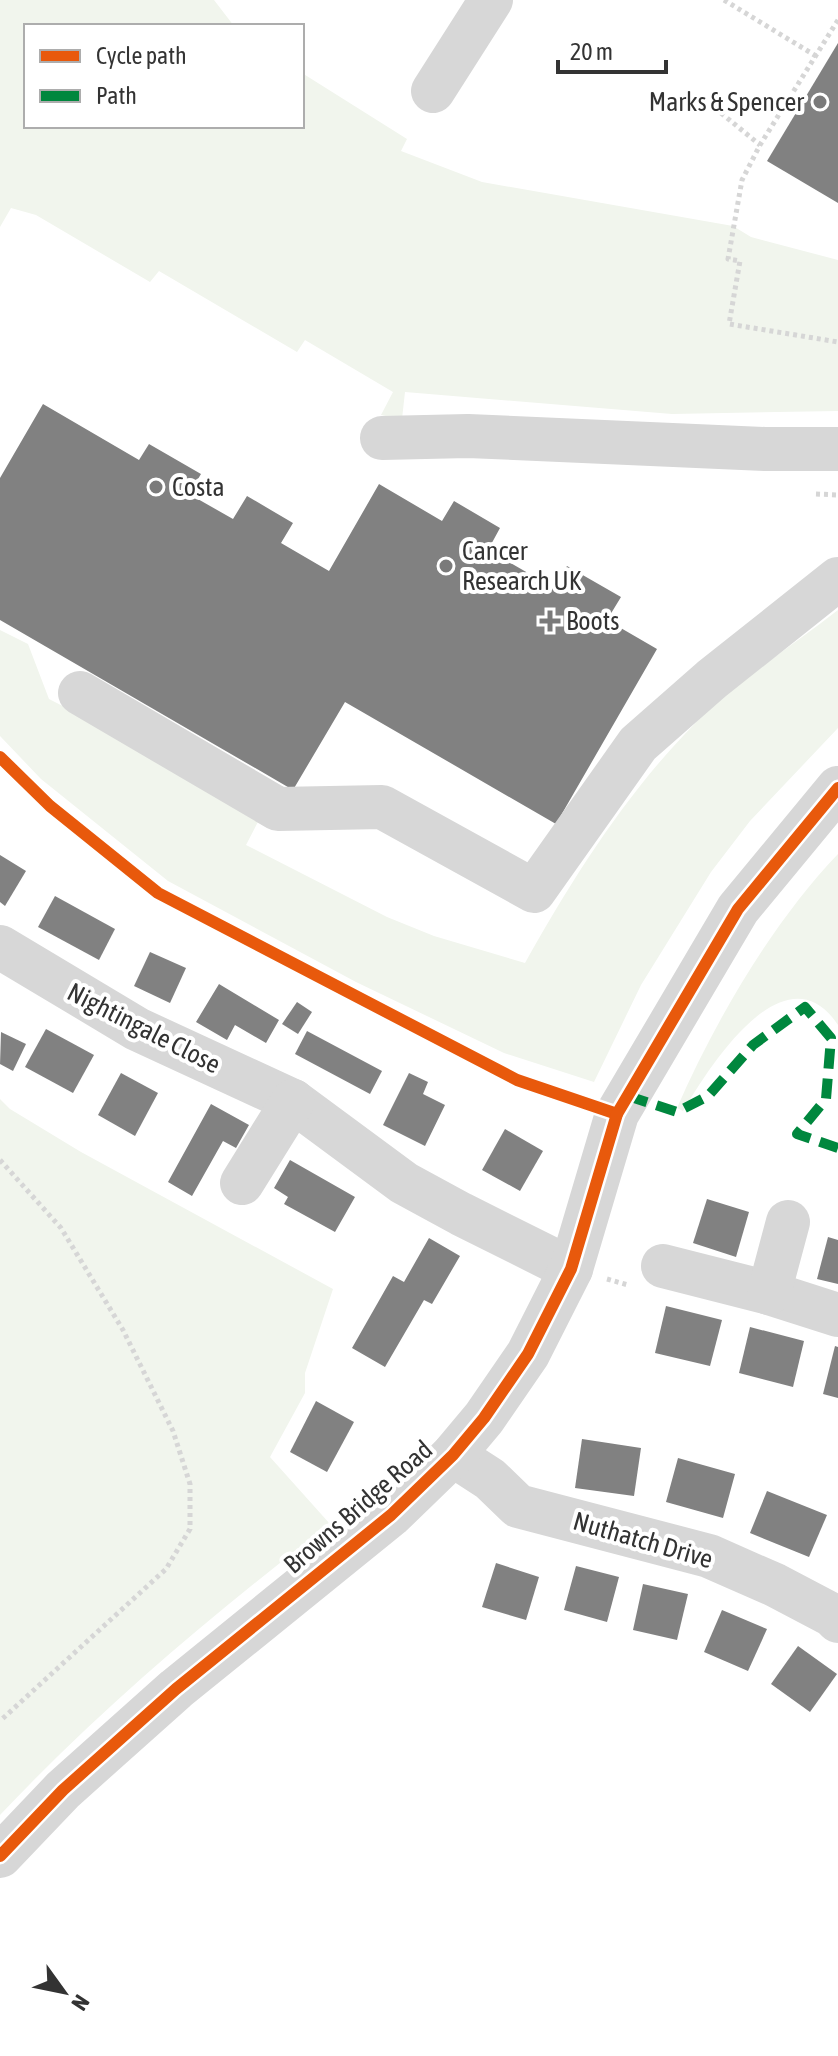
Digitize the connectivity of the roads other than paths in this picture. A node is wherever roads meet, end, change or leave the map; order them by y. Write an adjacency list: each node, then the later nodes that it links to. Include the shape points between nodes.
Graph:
1 (491, 0): 2 (street)
2 (433, 91)
3 (382, 438): 4 (street, via 468,436)
4 (838, 449)
5 (838, 579): 6 (street, via 638,744 534,891 382,807 278,809)
6 (80, 693)
7 (838, 788): 13 (street, Browns Bridge Road, via 738,909 617,1114)
8 (0, 947): 9 (street, Nightingale Close, via 137,1029)
9 (293, 1101): 10 (street); 13 (street, Nightingale Close, via 404,1183)
10 (242, 1183)
11 (788, 1222): 14 (street)
12 (663, 1266): 14 (street)
13 (571, 1269): 16 (street, Browns Bridge Road, via 528,1354)
14 (769, 1293): 15 (street)
15 (838, 1315)
16 (453, 1455): 17 (street, Nuthatch Drive, via 518,1506 709,1556); 18 (street, Browns Bridge Road, via 391,1515 119,1739)
17 (836, 1614)
18 (0, 1856)

